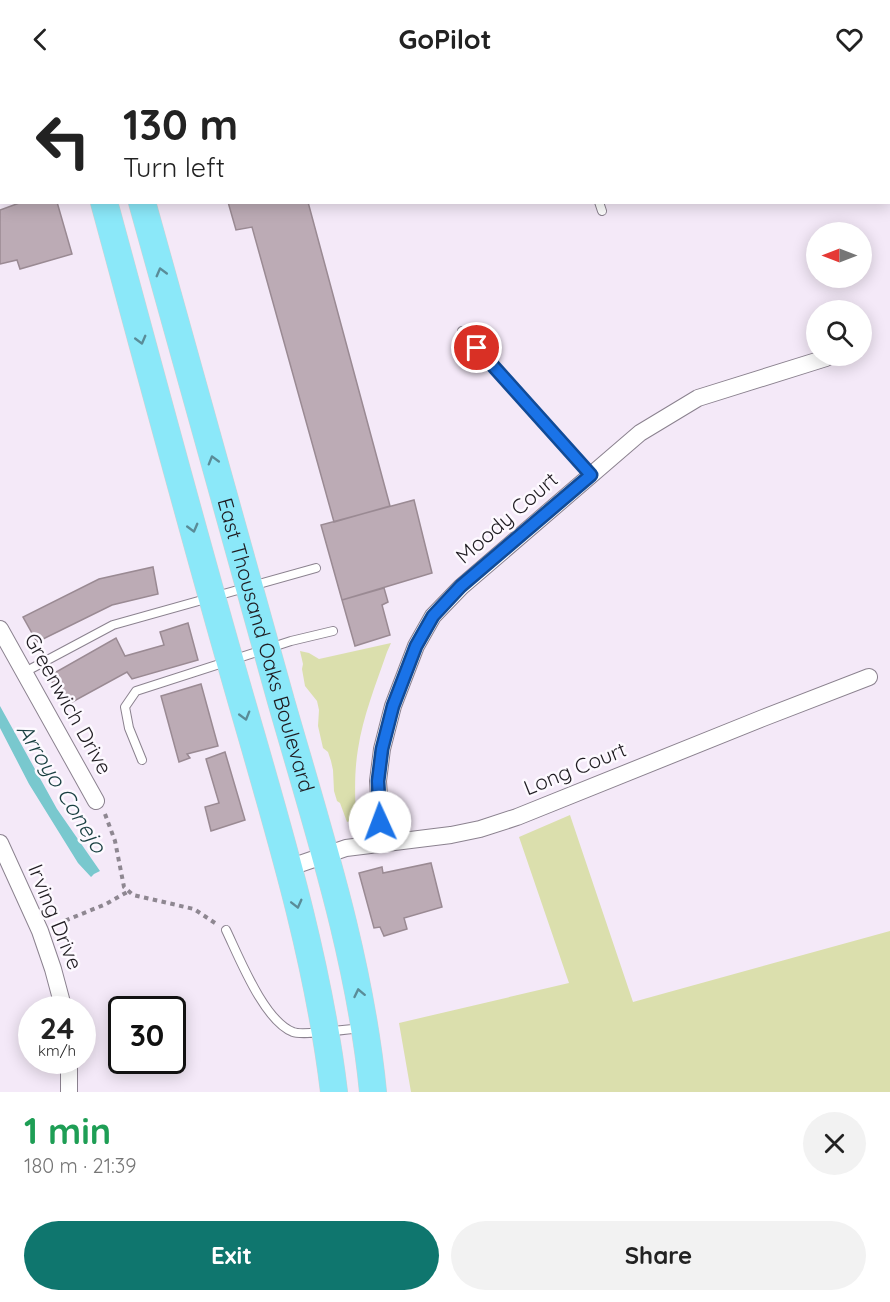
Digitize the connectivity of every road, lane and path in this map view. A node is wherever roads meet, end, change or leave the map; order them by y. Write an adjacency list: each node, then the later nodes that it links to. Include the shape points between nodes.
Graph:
1 (105, 204): 8 (main road, East Thousand Oaks Boulevard, one-way to 8)
2 (142, 204): 7 (main road, East Thousand Oaks Boulevard, one-way to 2)
3 (462, 331): 5 (lane)
4 (806, 364): 5 (street, Moody Court, via 698,399 640,433)
5 (591, 475): 18 (street, Moody Court, via 461,586 433,616 416,646 393,706 382,749 378,781)
6 (316, 568): 7 (lane)
7 (249, 587): 8 (lane); 11 (main road, East Thousand Oaks Boulevard)
8 (211, 596): 12 (main road, East Thousand Oaks Boulevard); 13 (lane, via 113,624)
9 (0, 629): 13 (street, Greenwich Drive)
10 (333, 631): 11 (lane)
11 (267, 650): 12 (lane); 19 (main road, East Thousand Oaks Boulevard)
12 (230, 662): 15 (lane, via 136,692 125,707); 20 (main road, East Thousand Oaks Boulevard, one-way to 20)
13 (23, 673): 16 (street, Greenwich Drive)
14 (869, 677): 18 (street, Long Court, via 517,817 451,835)
15 (142, 760)
16 (96, 801): 21 (path, via 108,817 124,887)
17 (0, 843): 23 (street, Irving Drive)
18 (382, 844): 19 (street, Long Court)
19 (325, 855): 20 (street, Long Court); 25 (main road, East Thousand Oaks Boulevard, one-way to 19)
20 (288, 868): 26 (main road, East Thousand Oaks Boulevard, one-way to 26)
21 (129, 891): 22 (path, via 132,895 194,909); 23 (path)
22 (226, 930): 26 (lane, via 264,1006 281,1024 294,1033)
23 (40, 931): 24 (street, Irving Drive)
24 (60, 996)
25 (365, 1028): 26 (lane); 30 (main road, East Thousand Oaks Boulevard)
26 (325, 1032): 29 (main road, East Thousand Oaks Boulevard)
27 (69, 1074): 28 (street)
28 (69, 1092)
29 (334, 1092)
30 (374, 1092)

